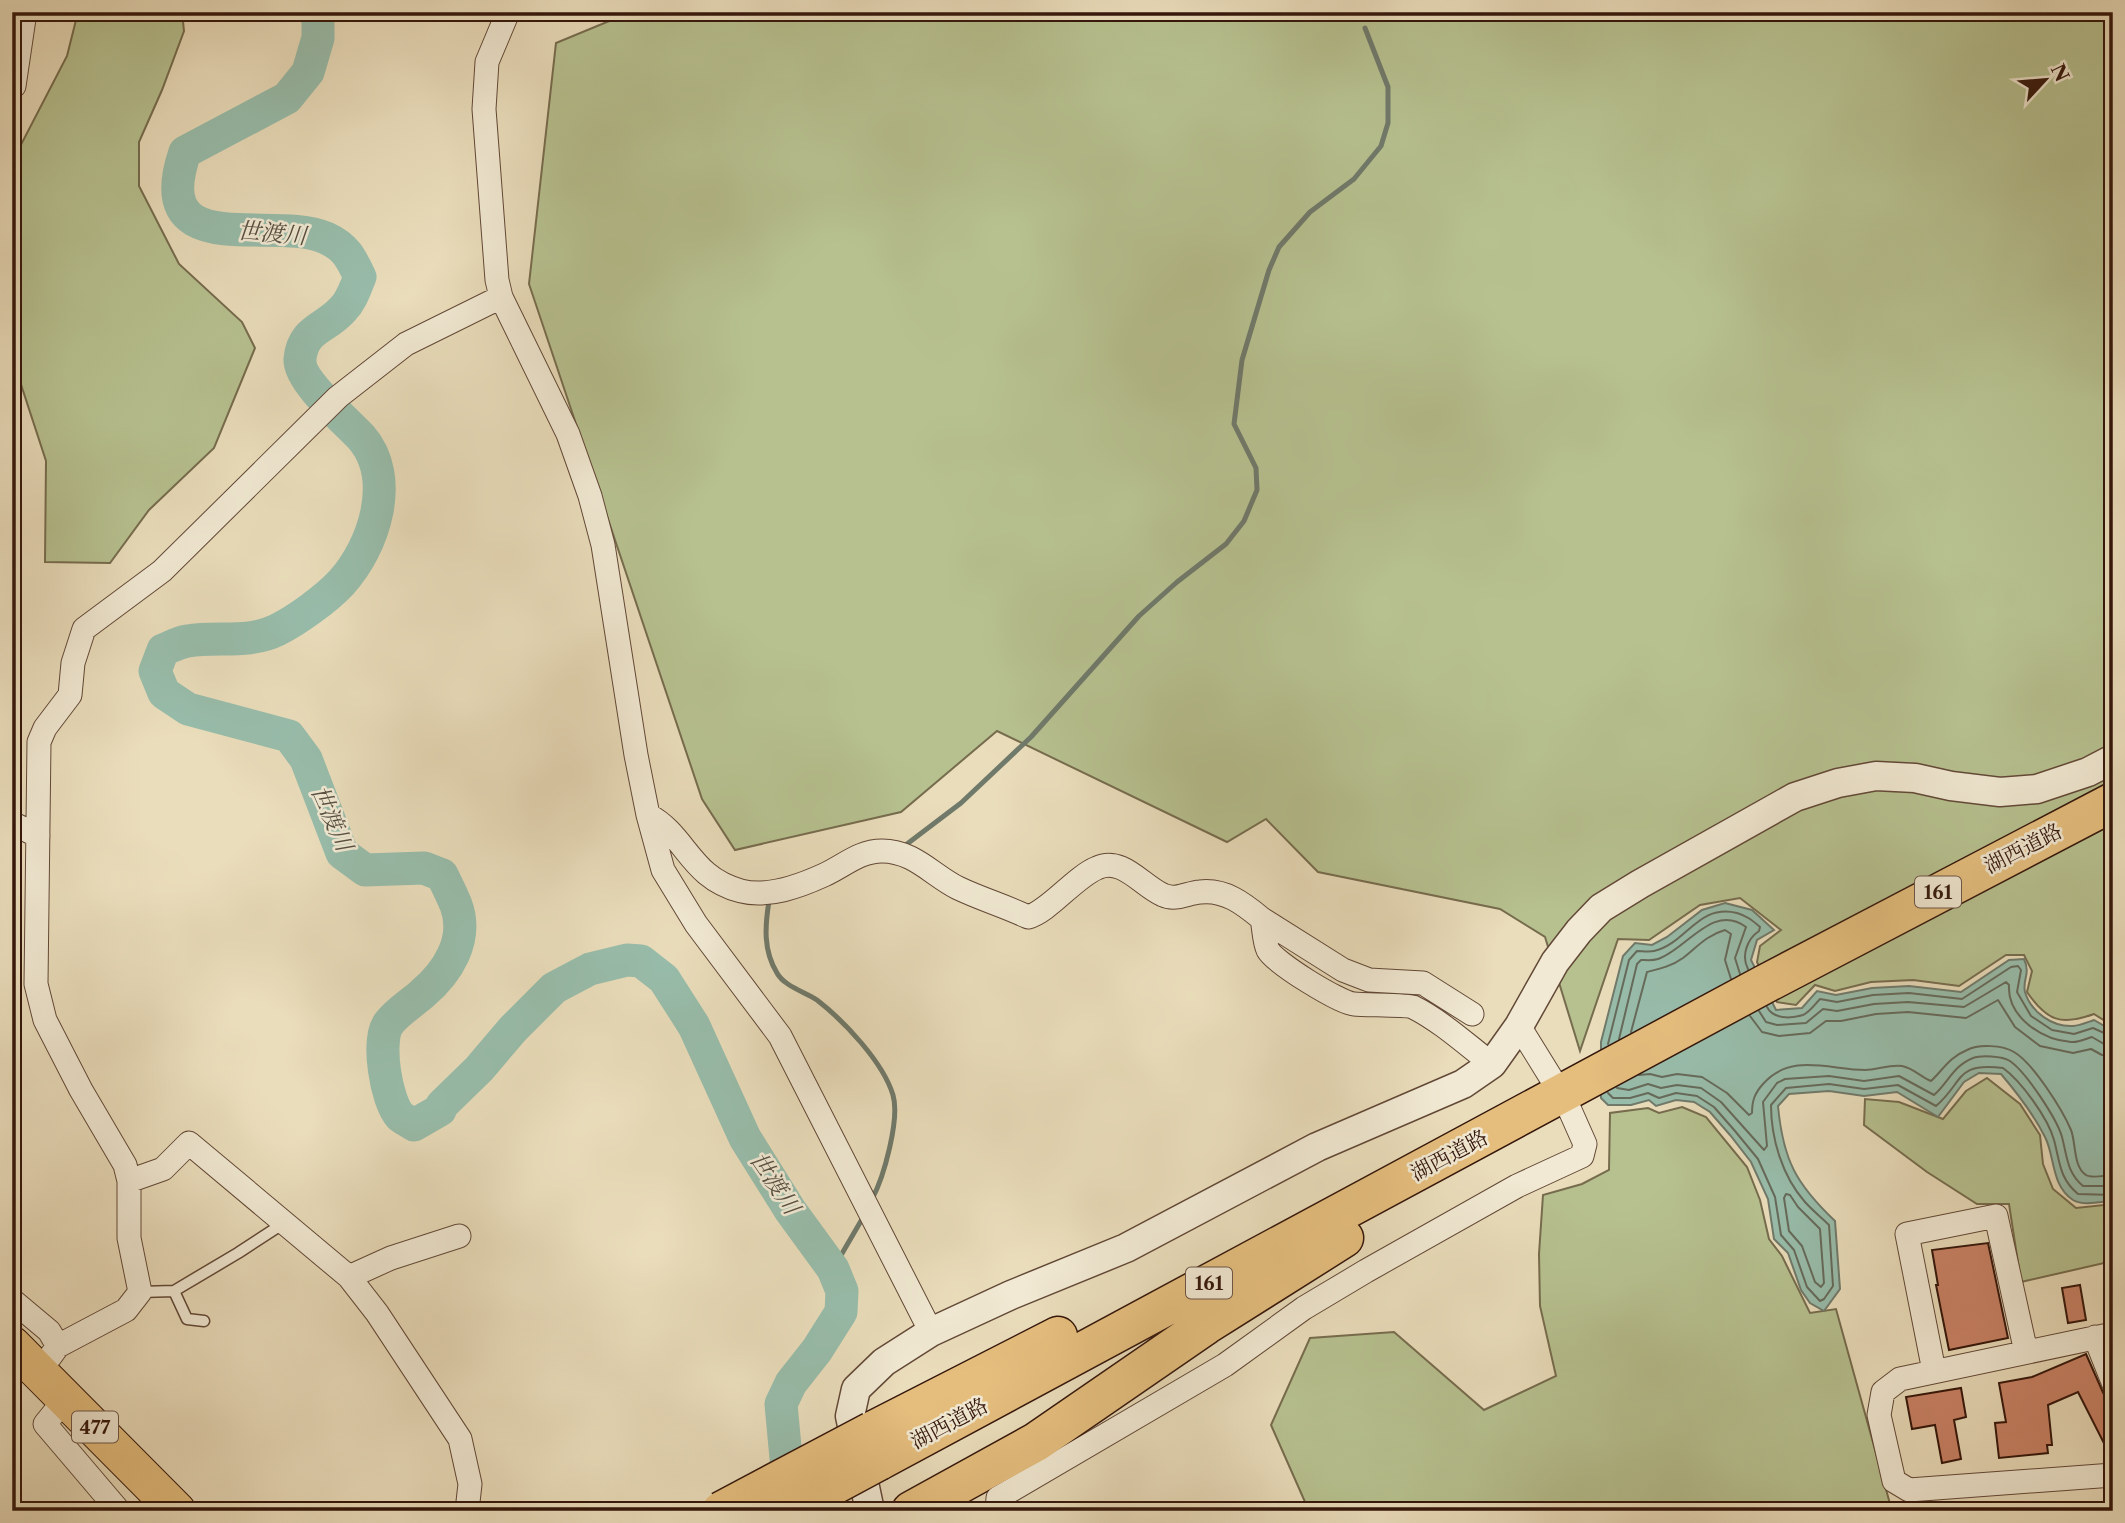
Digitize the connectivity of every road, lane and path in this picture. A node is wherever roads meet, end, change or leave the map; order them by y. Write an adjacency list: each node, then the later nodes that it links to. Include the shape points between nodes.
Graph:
1 (25, 12): 3 (street)
2 (508, 12): 4 (street, via 487,62 484,109)
3 (14, 86)
4 (501, 297): 7 (street, via 568,434 590,496 603,545); 9 (street, via 406,344 338,397 162,571 84,629 69,695 39,742)
5 (2113, 760): 12 (street, via 2037,789 2000,792 1876,776 1795,797 1601,908 1555,962)
6 (2113, 802): 14 (highway, 湖西道路 / 161)
7 (648, 815): 10 (street, via 664,823 689,858 710,877 742,891 778,892 824,875 860,854 884,851 917,859 955,886 1028,917 1098,867 1116,865 1167,897 1218,893 1244,904); 23 (street, via 663,870 696,924 780,1036)
8 (12, 823): 9 (street)
9 (38, 836): 15 (street, via 36,984 45,1020 125,1165)
10 (1262, 919): 11 (street, via 1343,970 1369,980 1423,983); 13 (street, via 1268,951 1323,990 1350,1004 1410,1006)
11 (1472, 1014)
12 (1519, 1026): 13 (street); 14 (street)
13 (1492, 1064): 23 (street, via 1463,1084 1317,1147 1126,1248)
14 (1557, 1097): 30 (highway, 湖西道路 / 161, via 1185,1296 1137,1299 1029,1349); 38 (highway, via 1206,1325 1036,1442); 39 (street, via 1585,1144 1582,1157 1517,1186 1304,1308 1225,1365 1007,1492 998,1498)
15 (129, 1181): 16 (street, via 163,1169 189,1143); 20 (street, via 130,1238)
16 (284, 1223): 18 (street); 19 (lane)
17 (459, 1236): 18 (street)
18 (349, 1277): 34 (street, via 460,1439 470,1484)
19 (174, 1291): 20 (lane); 22 (lane, via 187,1318)
20 (140, 1292): 26 (street, via 126,1310)
21 (12, 1300): 26 (street, via 50,1331)
22 (204, 1321)
23 (931, 1332): 37 (street, via 884,1362 856,1389 850,1416)
24 (2104, 1336): 25 (street); 28 (street)
25 (2026, 1352): 27 (street); 27 (street, via 1996,1216 1907,1234)
26 (36, 1353): 29 (highway, 477)
27 (1934, 1371): 31 (street, via 1900,1379 1883,1392 1880,1415 1886,1455 1894,1481 1909,1490)
28 (2113, 1382)
29 (66, 1398): 32 (street, via 45,1423); 33 (highway, 477)
30 (876, 1446): 35 (highway, bridge); 36 (highway, bridge)
31 (2113, 1475)
32 (119, 1511)
33 (177, 1511)
34 (467, 1511)
35 (721, 1511)
36 (786, 1511)
37 (870, 1511)
38 (911, 1511)
39 (997, 1511)

